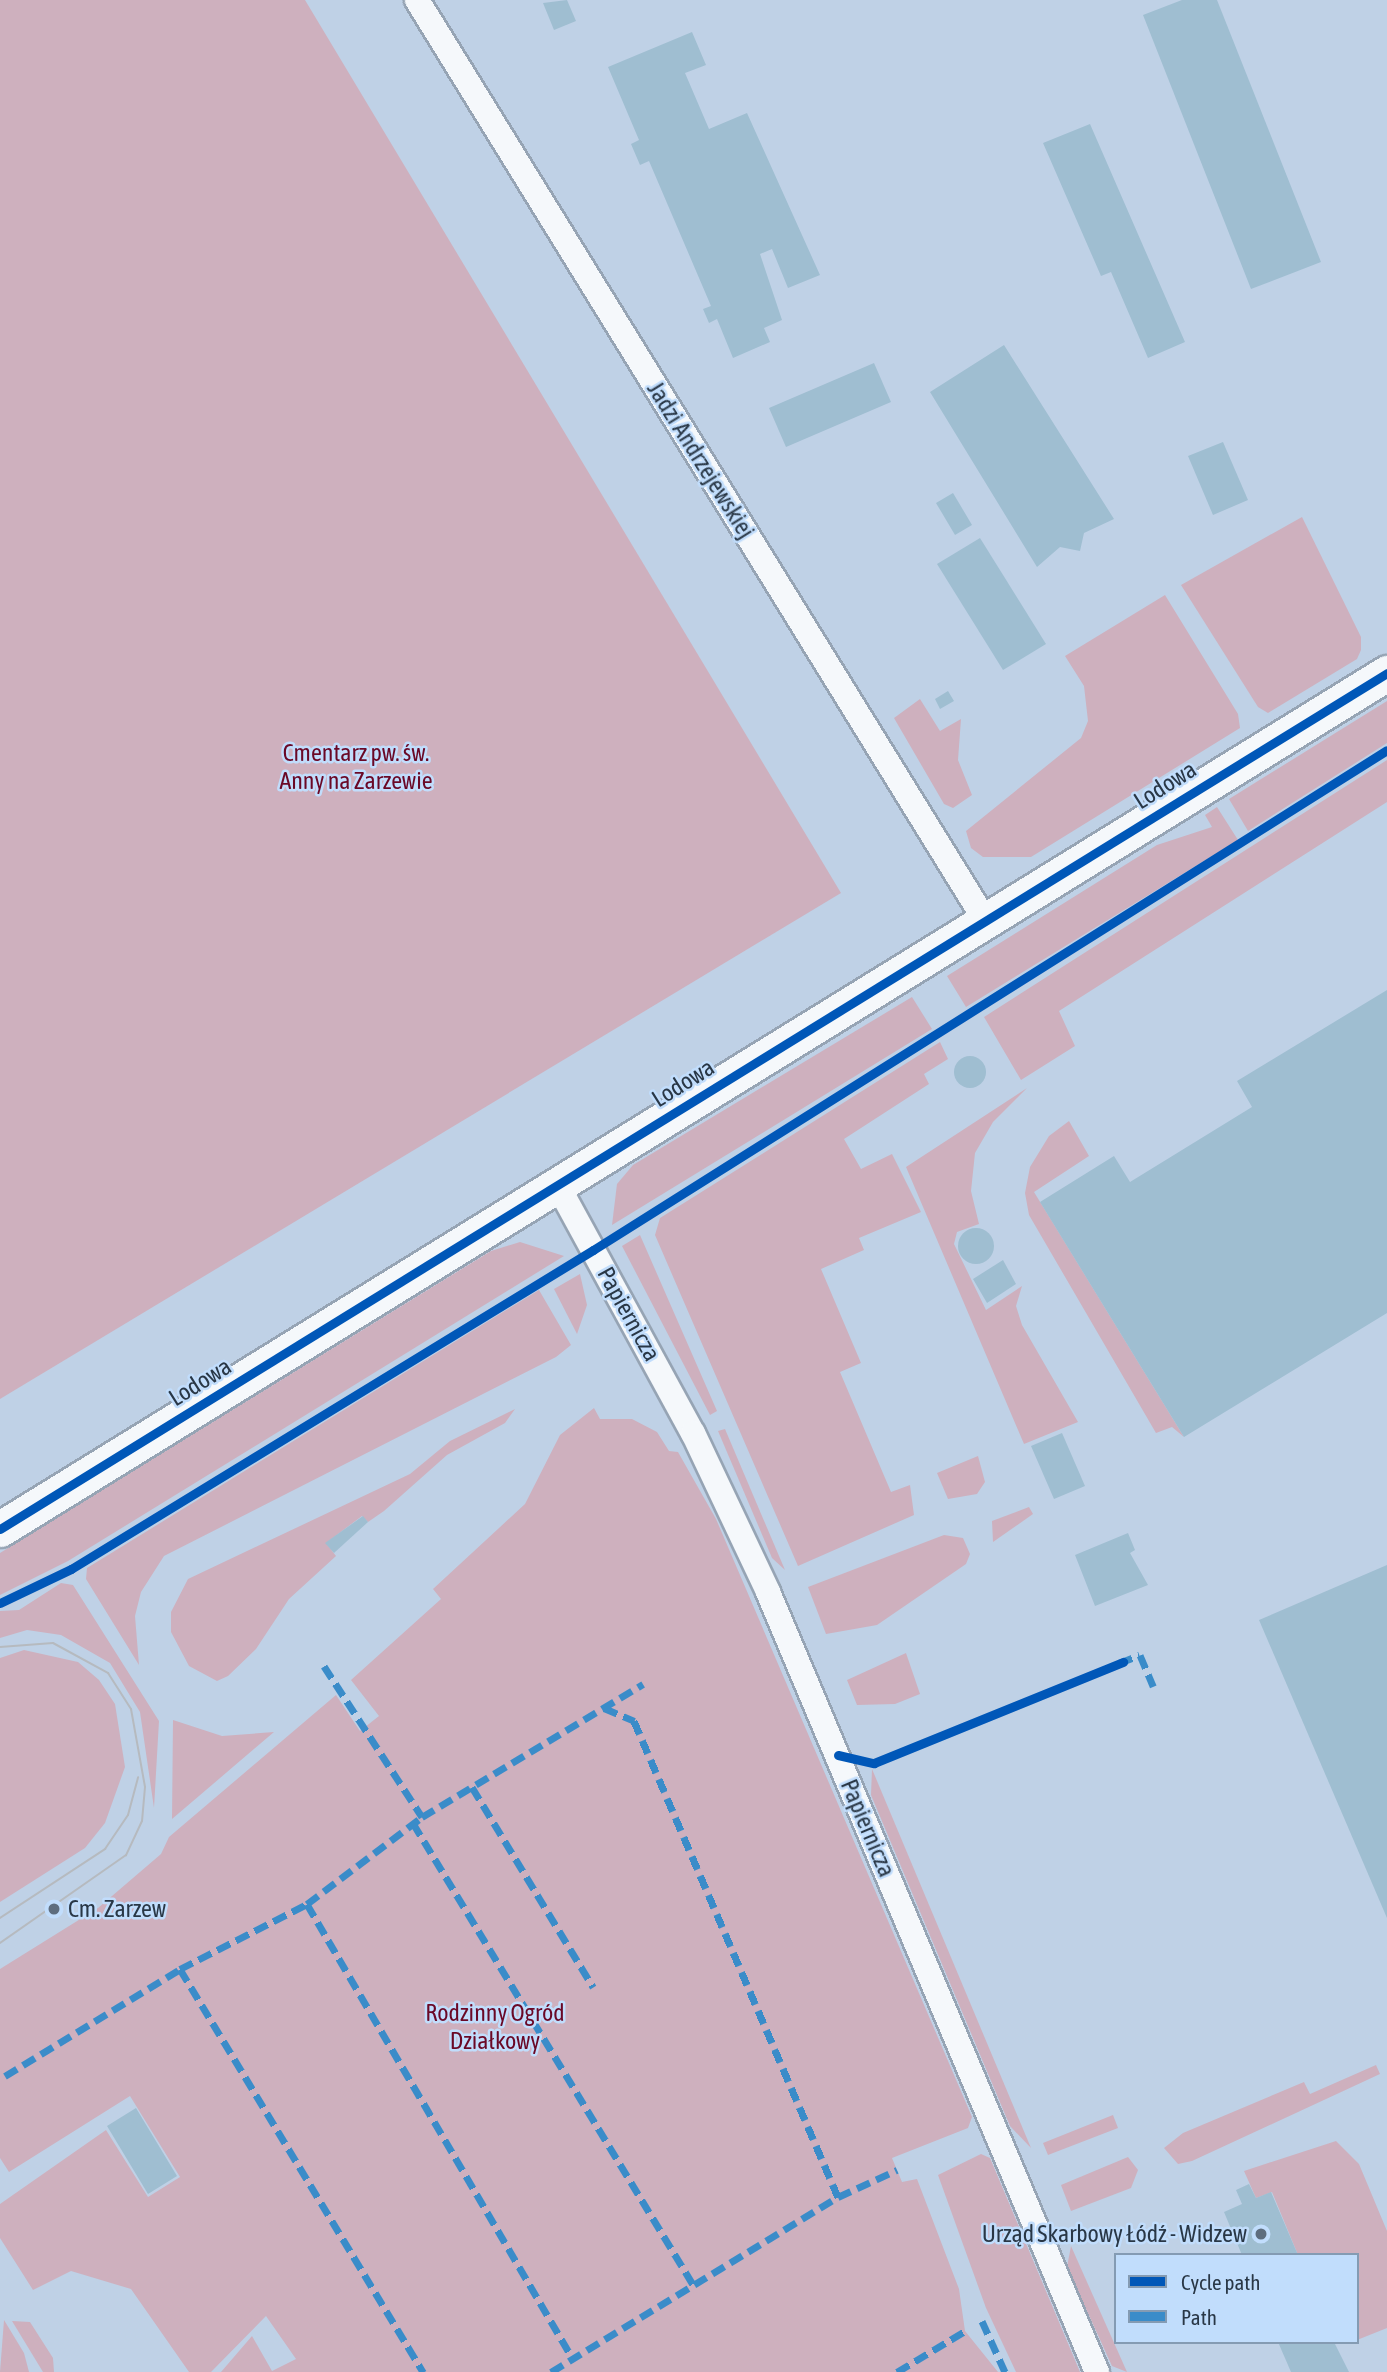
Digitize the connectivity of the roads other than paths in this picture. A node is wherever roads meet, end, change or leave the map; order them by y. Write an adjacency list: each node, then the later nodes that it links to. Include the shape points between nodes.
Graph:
1 (417, 0): 3 (street, Jadzi Andrzejewskiej)
2 (1387, 673): 3 (street, Lodowa)
3 (985, 920): 4 (street, Lodowa)
4 (556, 1184): 5 (street, Lodowa); 6 (street, Papiernicza, via 693,1433 768,1592)
5 (0, 1529)
6 (1097, 2372)

